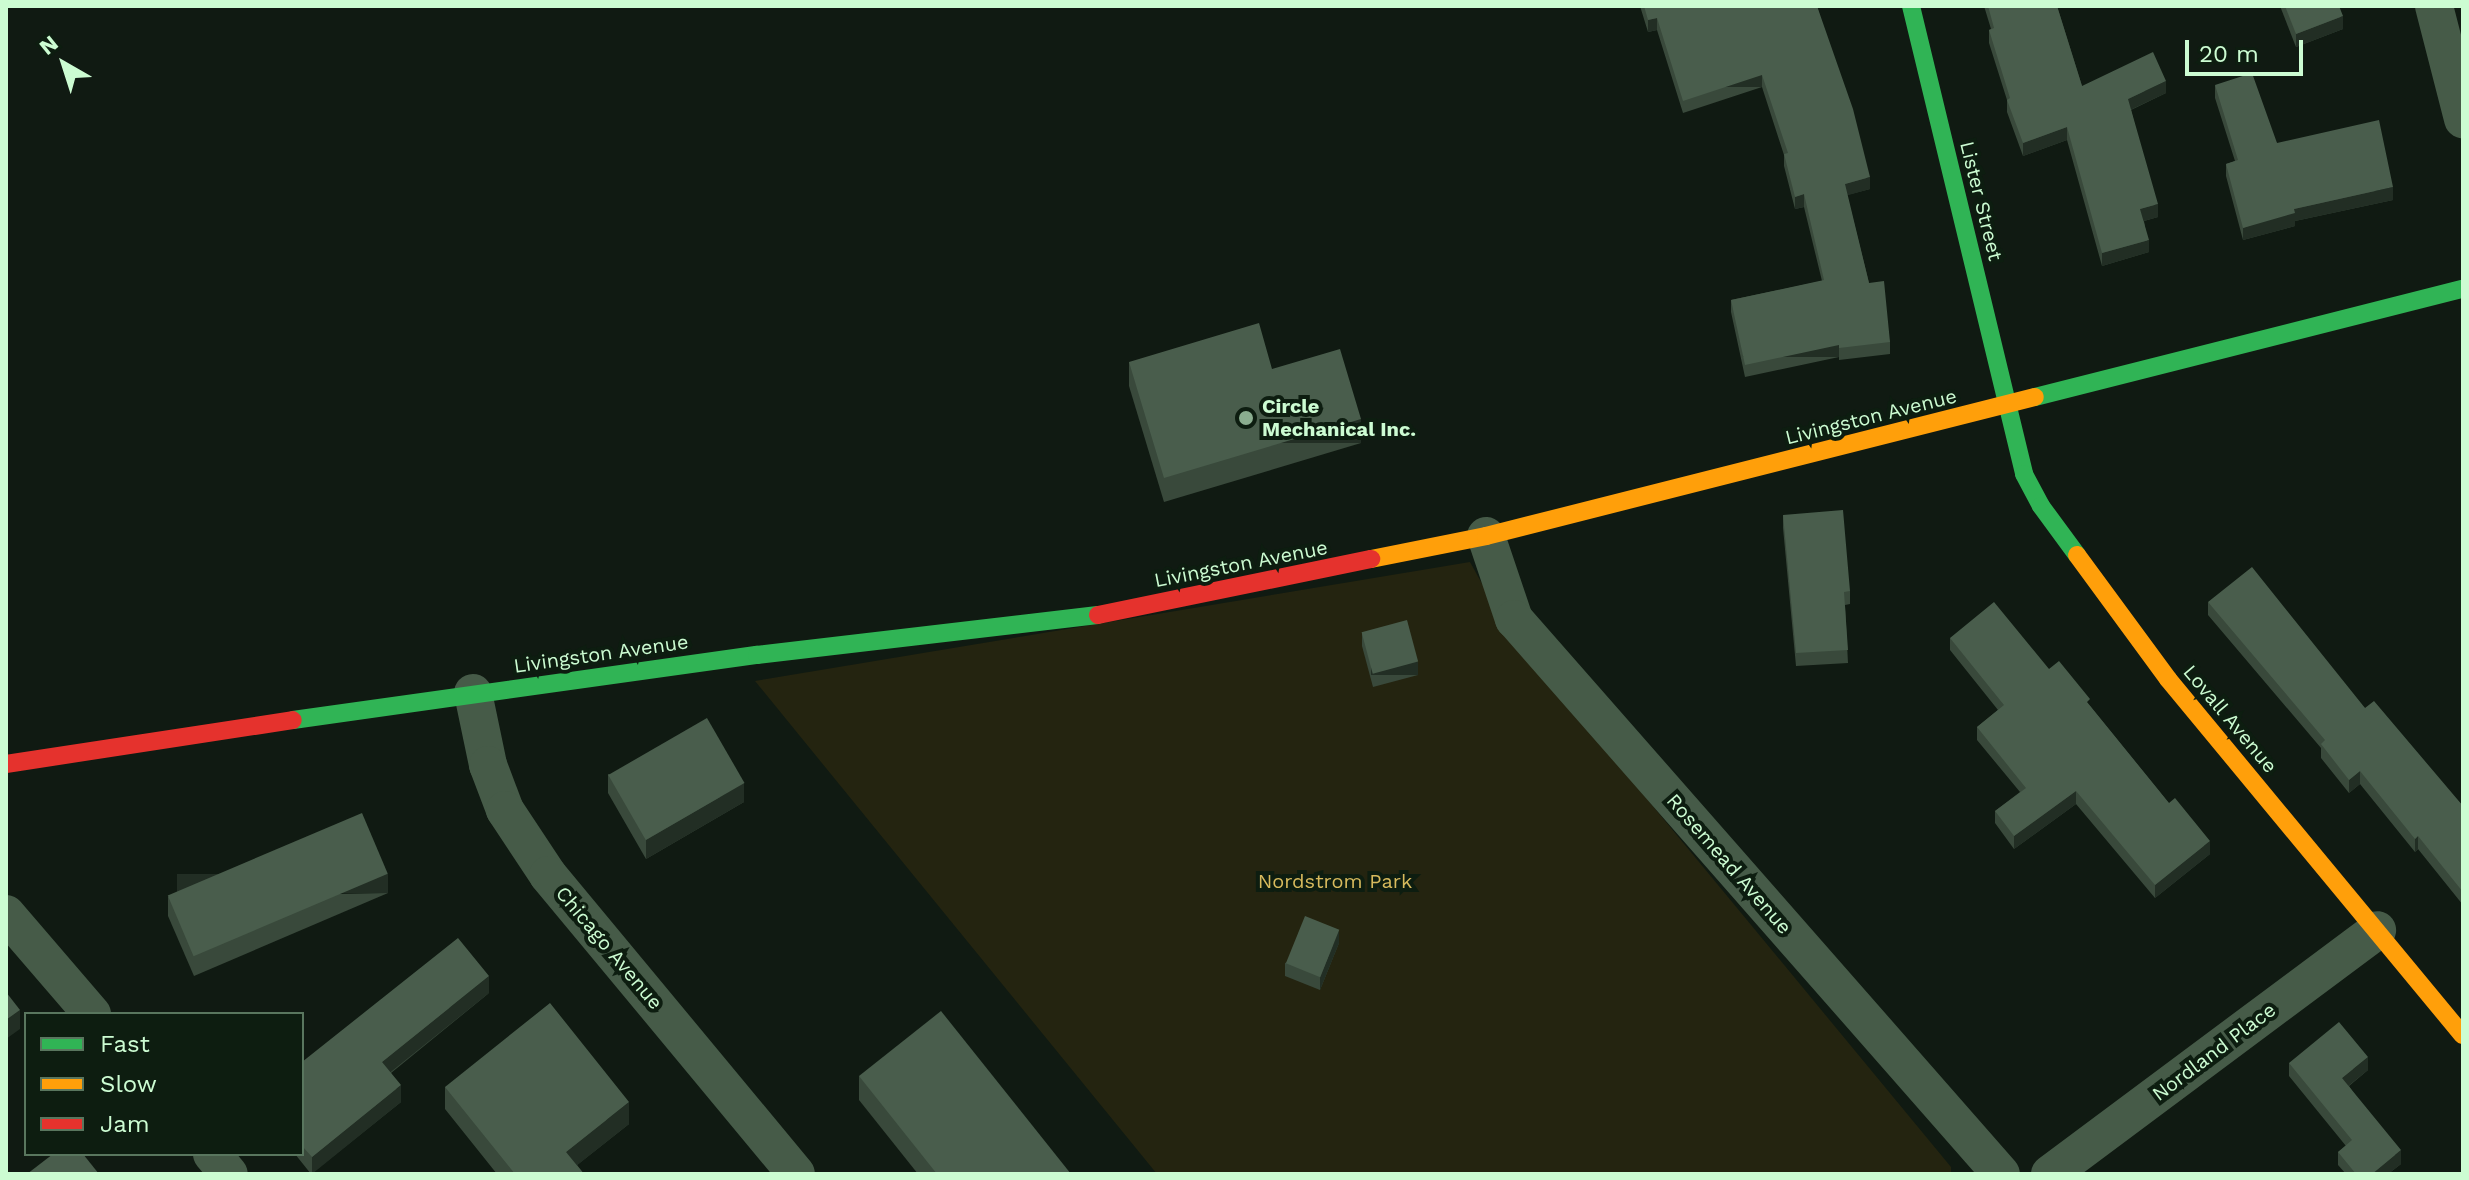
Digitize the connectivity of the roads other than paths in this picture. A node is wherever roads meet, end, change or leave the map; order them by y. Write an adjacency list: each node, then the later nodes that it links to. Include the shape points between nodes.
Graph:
1 (1911, 6): 5 (street, Lister Street)
2 (2434, 6): 3 (street)
3 (2463, 119)
4 (2463, 289): 5 (street, Livingston Avenue)
5 (2007, 406): 6 (street, Livingston Avenue); 10 (street, Lovall Avenue, via 2024,474 2041,506 2168,679)
6 (1486, 536): 7 (street, Livingston Avenue, via 1098,615); 16 (street, Rosemead Avenue, via 1514,619)
7 (473, 693): 8 (street, Livingston Avenue); 15 (street, Chicago Avenue, via 500,798 539,862)
8 (6, 764)
9 (6, 914): 11 (street)
10 (2377, 930): 12 (street, Lovall Avenue); 17 (street, Nordland Place)
11 (90, 1012)
12 (2463, 1035)
13 (214, 1156): 14 (street)
14 (229, 1174)
15 (796, 1174)
16 (2001, 1174)
17 (2050, 1174)

